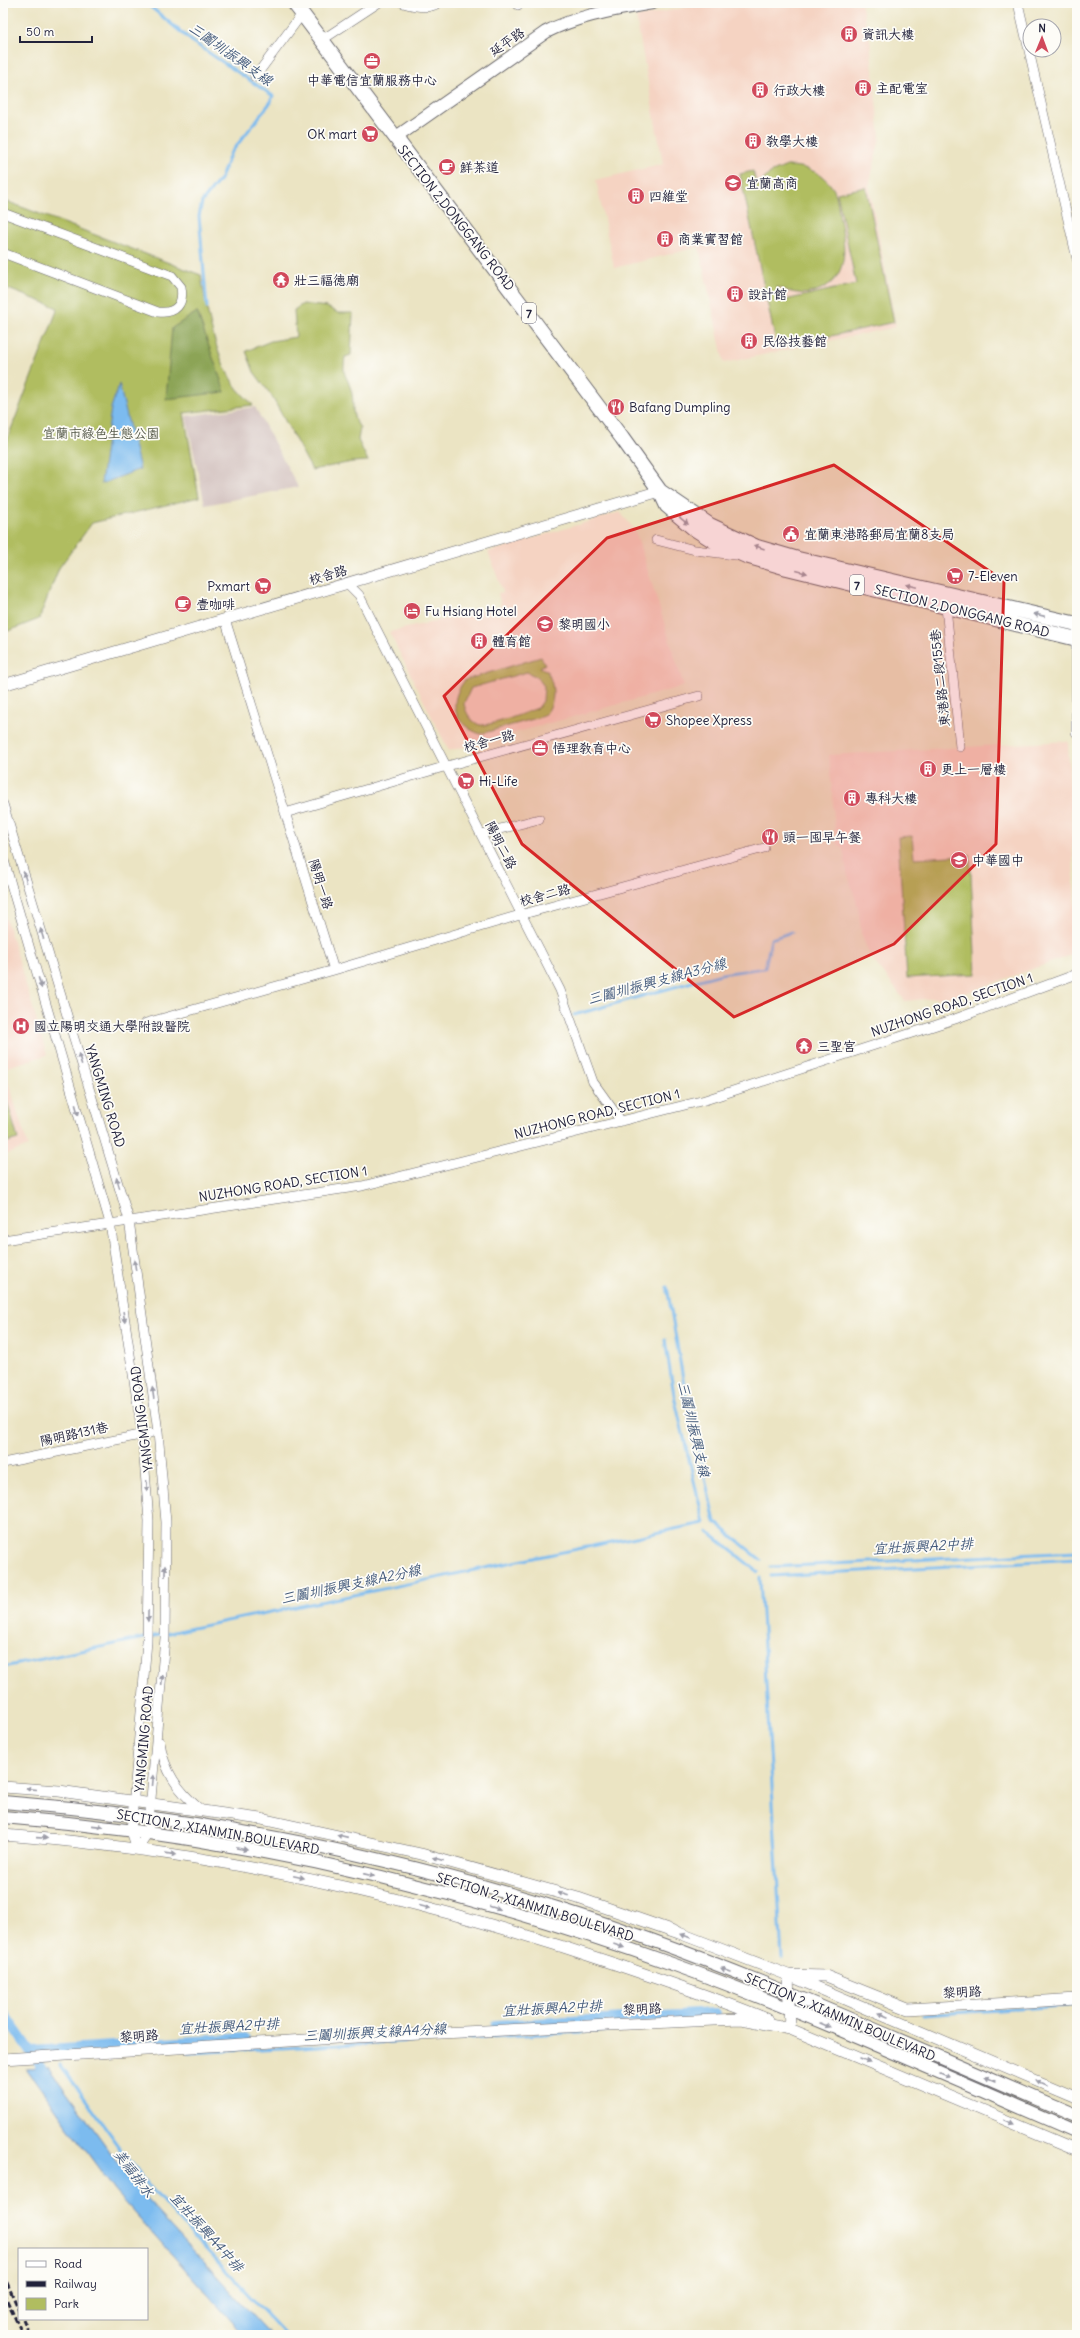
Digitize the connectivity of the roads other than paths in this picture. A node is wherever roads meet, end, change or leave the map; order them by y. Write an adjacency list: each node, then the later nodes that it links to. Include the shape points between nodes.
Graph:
1 (378, 3): 7 (street)
2 (403, 3): 3 (street, via 413,6 434,6)
3 (438, 3)
4 (652, 3): 9 (main road, 延平路, via 585,16 546,32)
5 (1018, 3): 12 (street)
6 (298, 8): 7 (main road, SECTION 2,DONGGANG ROAD / 7); 8 (street)
7 (322, 40): 9 (main road, SECTION 2,DONGGANG ROAD / 7)
8 (255, 77)
9 (395, 138): 13 (main road, SECTION 2,DONGGANG ROAD / 7, via 502,276)
10 (3, 213): 11 (street, via 172,276 181,287 181,302 177,309 158,312)
11 (3, 253)
12 (1076, 259)
13 (660, 491): 15 (main road, SECTION 2,DONGGANG ROAD / 7, one-way to 15, via 667,506 693,528 716,543); 16 (street, 校舍路); 19 (main road, SECTION 2,DONGGANG ROAD / 7, one-way to 13, via 757,547 710,525)
14 (656, 540): 15 (street, via 695,550)
15 (746, 556): 17 (main road, SECTION 2,DONGGANG ROAD / 7, one-way to 17)
16 (348, 584): 18 (street, 校舍路); 24 (street, 陽明二路, via 359,595)
17 (946, 607): 19 (main road, SECTION 2,DONGGANG ROAD / 7); 23 (street, 東港路二段155巷)
18 (225, 619): 20 (street, 校舍路); 26 (street, 陽明一路)
19 (1077, 634): 22 (street)
20 (3, 685)
21 (699, 696): 24 (street, 校舍一路)
22 (1077, 732)
23 (960, 747)
24 (447, 766): 26 (street, 校舍一路); 28 (street, 陽明二路)
25 (3, 804): 36 (street, YANGMING ROAD, one-way to 25)
26 (285, 813): 32 (street, 陽明一路)
27 (539, 819): 28 (street)
28 (481, 834): 31 (street, 陽明二路)
29 (764, 848): 31 (street, 校舍二路)
30 (3, 857): 37 (street, YANGMING ROAD, one-way to 37)
31 (520, 915): 32 (street, 校舍二路); 35 (street, 陽明二路, via 560,990 593,1082)
32 (334, 970): 34 (street)
33 (1077, 974): 35 (street, NUZHONG ROAD, SECTION 1, via 955,1019 772,1079 705,1100)
34 (146, 1023)
35 (621, 1121): 36 (street, NUZHONG ROAD, SECTION 1, via 362,1186)
36 (129, 1220): 37 (street, NUZHONG ROAD, SECTION 1); 41 (street, YANGMING ROAD, one-way to 36, via 165,1638 166,1522 158,1432)
37 (110, 1223): 38 (street, NUZHONG ROAD, SECTION 1); 39 (street, YANGMING ROAD, one-way to 39)
38 (3, 1240)
39 (146, 1433): 40 (street, 陽明路131巷); 43 (street, YANGMING ROAD, one-way to 43, via 149,1521 148,1612)
40 (3, 1463)
41 (159, 1719): 45 (street, YANGMING ROAD, one-way to 41); 46 (street, via 159,1736 167,1770 180,1790)
42 (3, 1787): 43 (street, SECTION 2, XIANMIN BOULEVARD, one-way to 42)
43 (134, 1801): 45 (street, SECTION 2, XIANMIN BOULEVARD); 47 (street, YANGMING ROAD)
44 (3, 1802): 47 (main road, SECTION 2, XIANMIN BOULEVARD)
45 (151, 1803): 46 (street, SECTION 2, XIANMIN BOULEVARD); 48 (street, YANGMING ROAD)
46 (200, 1809): 54 (street, SECTION 2, XIANMIN BOULEVARD, one-way to 46, via 261,1819)
47 (133, 1814): 48 (main road, SECTION 2, XIANMIN BOULEVARD); 50 (street, YANGMING ROAD)
48 (150, 1817): 51 (street, YANGMING ROAD); 55 (main road, SECTION 2, XIANMIN BOULEVARD, via 238,1830)
49 (3, 1818): 50 (main road, SECTION 2, XIANMIN BOULEVARD, one-way to 50)
50 (131, 1831): 51 (main road, SECTION 2, XIANMIN BOULEVARD); 53 (street, YANGMING ROAD)
51 (148, 1833): 53 (street, YANGMING ROAD); 60 (main road, SECTION 2, XIANMIN BOULEVARD, one-way to 60, via 318,1864 438,1892 555,1924 675,1965)
52 (3, 1835): 53 (street, one-way to 53)
53 (137, 1849): 59 (street, one-way to 59, via 238,1864 431,1908 559,1945)
54 (421, 1854): 55 (street); 56 (street, SECTION 2, XIANMIN BOULEVARD, one-way to 54, via 585,1900)
55 (422, 1871): 57 (main road, SECTION 2, XIANMIN BOULEVARD, one-way to 55, via 639,1936 556,1908)
56 (788, 1975): 57 (street); 61 (street, 黎明路, via 826,1976); 63 (street, SECTION 2, XIANMIN BOULEVARD, one-way to 56)
57 (789, 1994): 60 (street); 67 (main road, SECTION 2, XIANMIN BOULEVARD, one-way to 57)
58 (1077, 1999): 61 (street, 黎明路)
59 (721, 2000): 62 (street, via 725,2012 721,2018); 64 (street)
60 (789, 2009): 64 (street); 68 (main road, SECTION 2, XIANMIN BOULEVARD, one-way to 68)
61 (908, 2009): 63 (street)
62 (714, 2020): 64 (street, 黎明路, via 741,2019); 65 (street, 黎明路, via 337,2038)
63 (908, 2025): 66 (street, SECTION 2, XIANMIN BOULEVARD, one-way to 63)
64 (790, 2029): 69 (street, one-way to 69)
65 (7, 2059)
66 (1077, 2098)
67 (1077, 2116)
68 (1077, 2132)
69 (1077, 2150)

